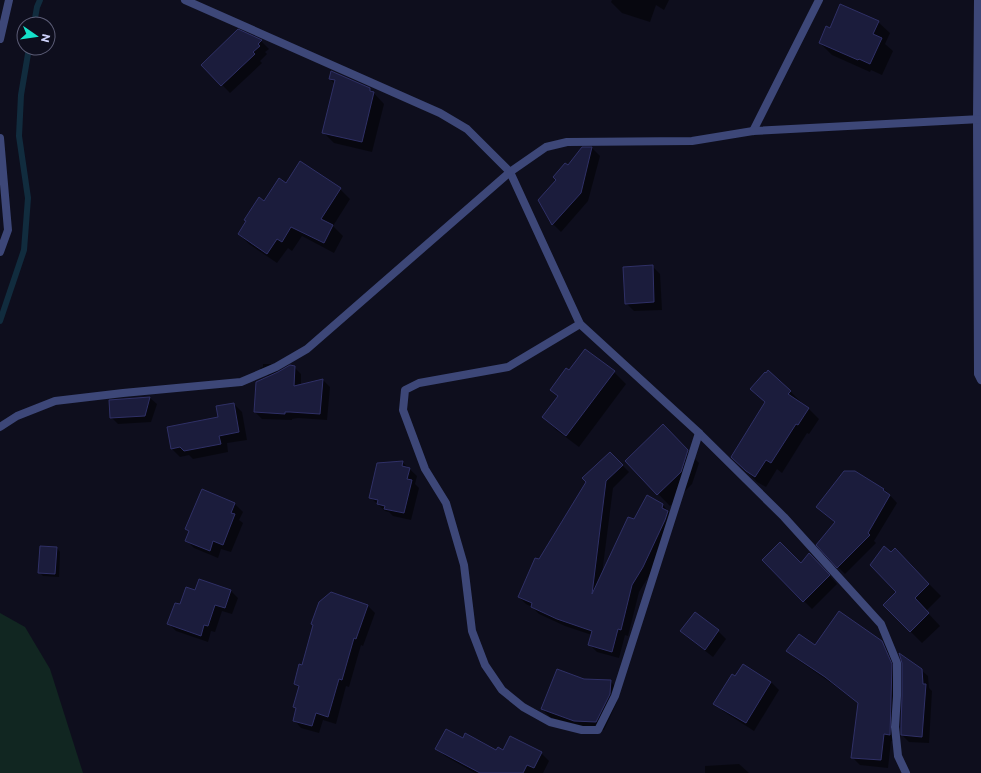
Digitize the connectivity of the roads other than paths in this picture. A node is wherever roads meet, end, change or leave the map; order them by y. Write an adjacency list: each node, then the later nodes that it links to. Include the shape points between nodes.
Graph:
1 (9, 0): 5 (street)
2 (184, 0): 9 (street, via 440,113 467,129)
3 (819, 0): 7 (street)
4 (978, 0): 6 (street)
5 (0, 39)
6 (979, 119): 7 (street); 12 (street, via 978,374)
7 (753, 131): 9 (street, via 692,141 567,142 546,147)
8 (0, 138): 10 (street, via 8,230)
9 (510, 172): 11 (street); 13 (street, via 307,349 276,367 241,382 55,401 17,416)
10 (0, 252)
11 (580, 324): 14 (street); 14 (street, via 508,366 420,383 405,390 403,410 425,469 446,503 464,565 472,631 485,665 502,690 523,707 550,722 582,730 598,730 615,696)
12 (981, 380)
13 (0, 427)
14 (699, 434): 15 (street, via 784,517 881,624 897,663 894,727 898,756)
15 (906, 773)

